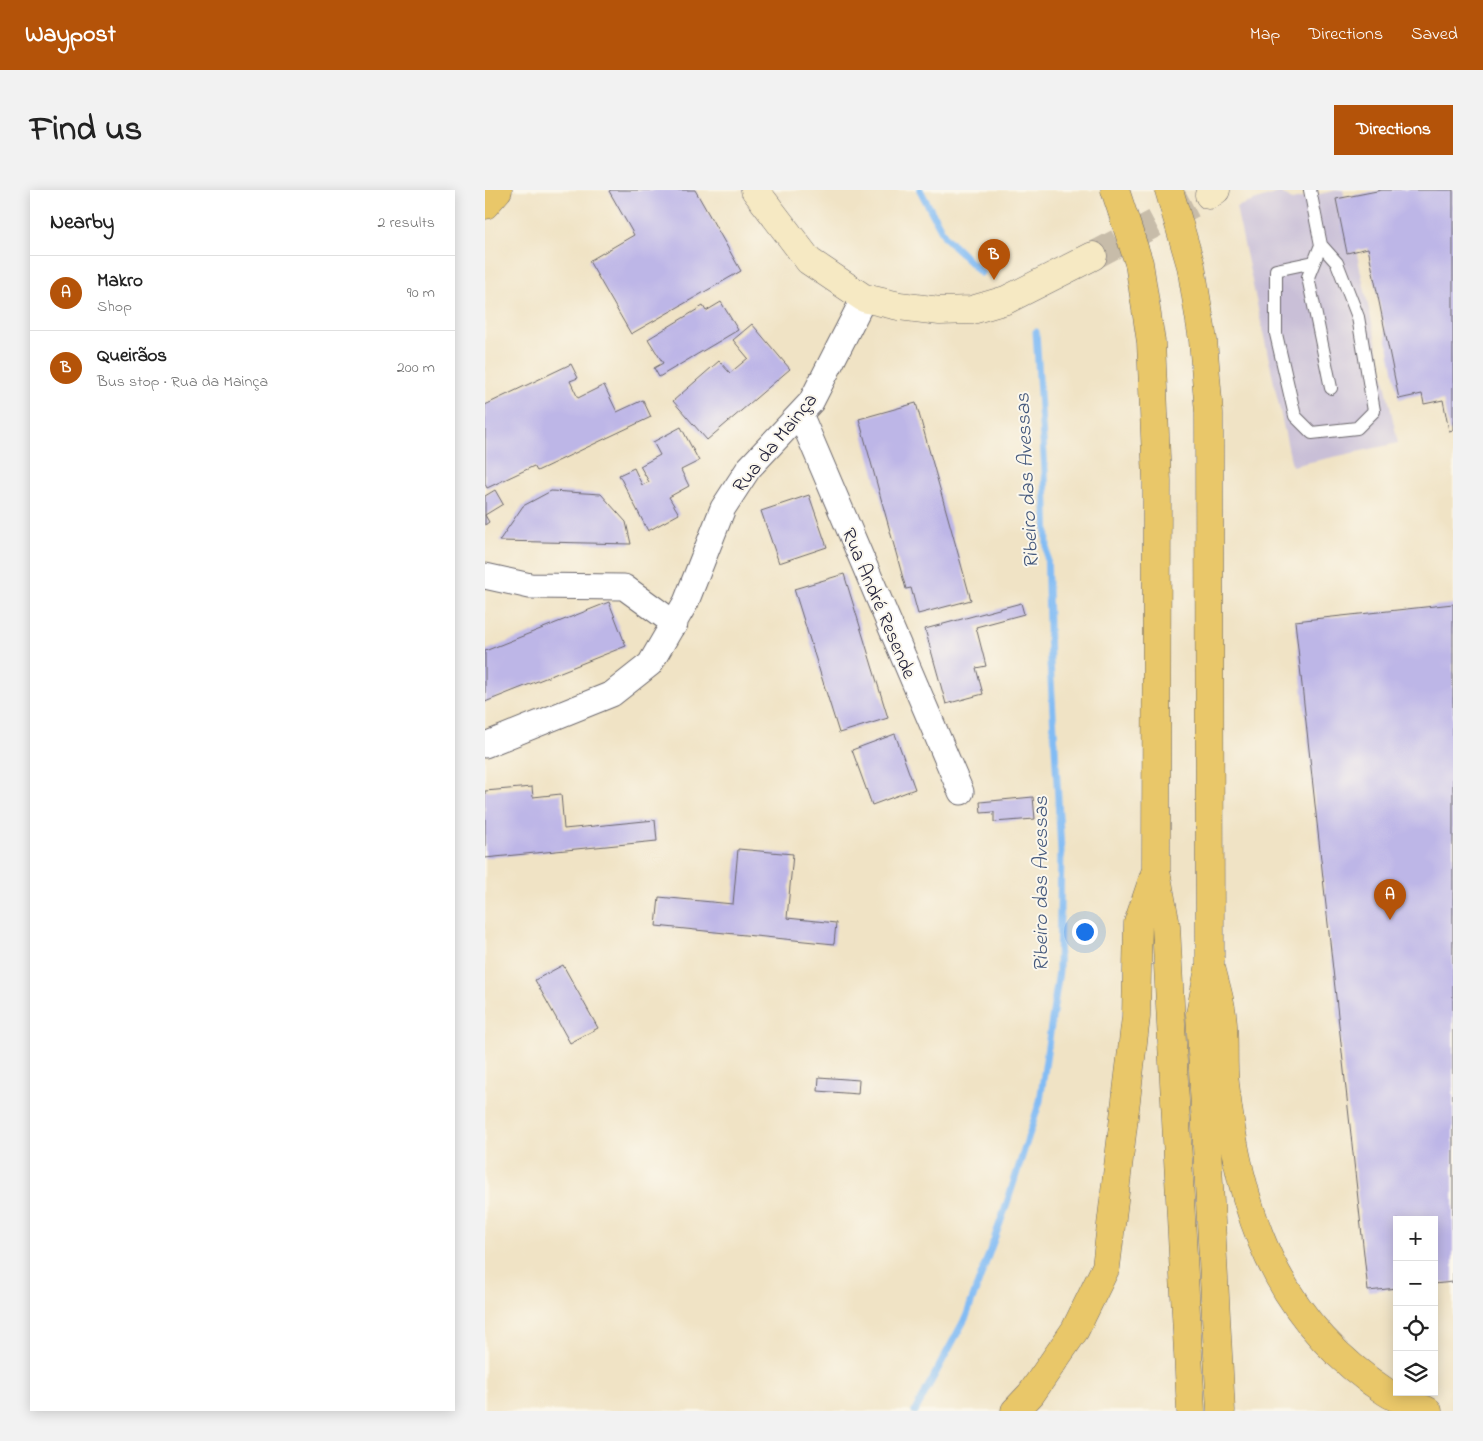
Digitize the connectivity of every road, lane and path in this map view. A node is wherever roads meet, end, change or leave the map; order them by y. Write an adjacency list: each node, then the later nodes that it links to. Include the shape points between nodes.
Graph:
1 (498, 190): 6 (highway)
2 (755, 190): 10 (street, via 809,261)
3 (1115, 190): 17 (highway, via 1139,264 1151,342 1157,510)
4 (1169, 190): 18 (highway, via 1191,266 1203,340 1209,413)
5 (1311, 190): 7 (lane)
6 (485, 205)
7 (1321, 245): 9 (lane); 9 (lane, via 1337,263 1358,317 1374,411 1357,428 1312,433 1295,416 1276,334 1276,270)
8 (1093, 256): 10 (street, via 1006,300 972,310 940,311)
9 (1315, 262): 11 (lane, via 1308,278)
10 (864, 298): 12 (street, Rua da Mainça, via 811,402)
11 (1331, 388)
12 (800, 414): 14 (street, Rua da Mainça, via 749,468 723,508); 16 (street, Rua André Resende)
13 (485, 576): 14 (street, via 530,586 624,587)
14 (675, 624): 15 (street, Rua da Mainça, via 650,664 612,694)
15 (485, 745)
16 (961, 792)
17 (1156, 872): 20 (highway, via 1138,923 1136,1017 1106,1267 1075,1330 1031,1394); 21 (highway, via 1166,926)
18 (1209, 964): 19 (highway, via 1200,1014); 22 (highway, via 1221,1009 1225,1083 1236,1160 1266,1254 1297,1308 1336,1352 1387,1393)
19 (1221, 1410)
20 (1015, 1411)
21 (1191, 1411)
22 (1428, 1411)

